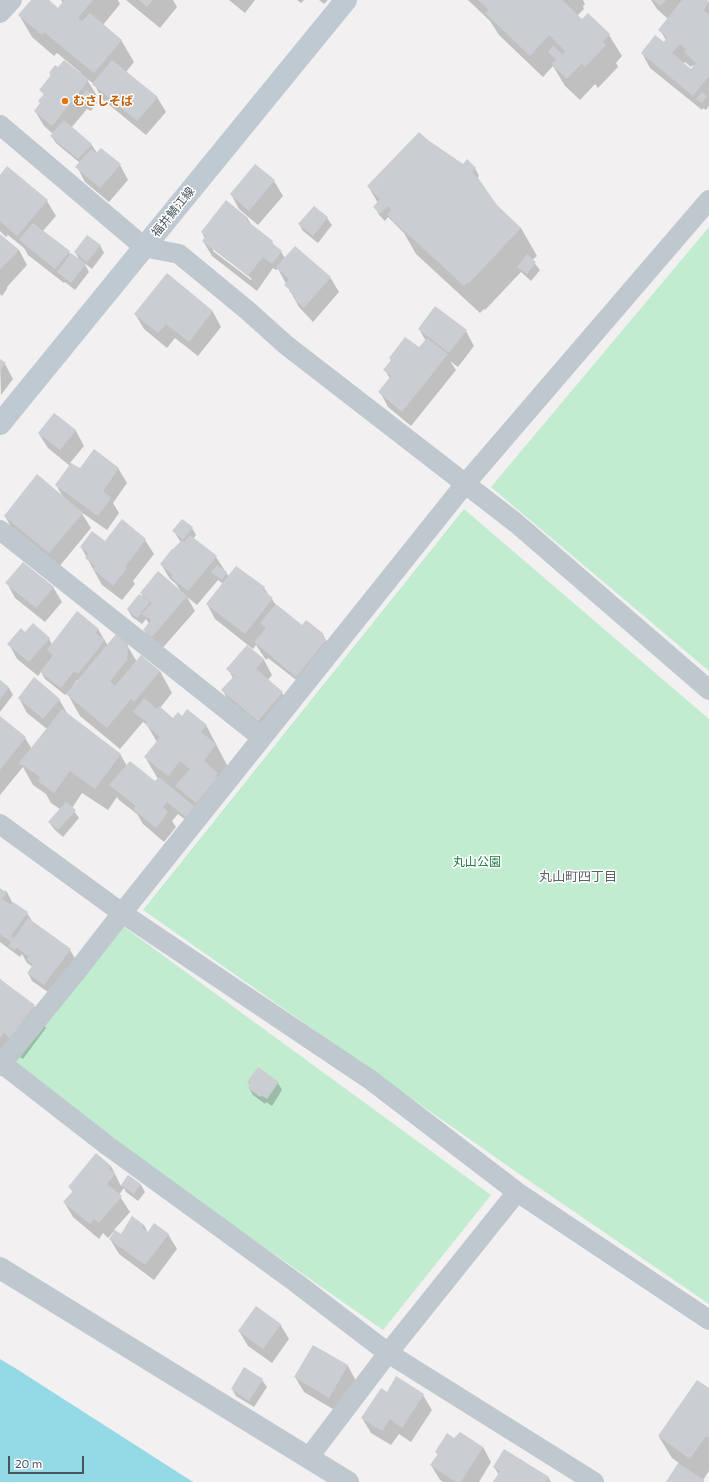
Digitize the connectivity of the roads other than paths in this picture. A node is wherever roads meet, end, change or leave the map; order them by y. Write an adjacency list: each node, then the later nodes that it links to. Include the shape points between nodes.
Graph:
1 (12, 0): 3 (street)
2 (346, 0): 6 (main road, 福井鯖江線)
3 (0, 13)
4 (0, 125): 6 (street)
5 (709, 200): 8 (street)
6 (144, 248): 7 (main road, 福井鯖江線); 8 (street, via 178,254 286,345)
7 (0, 424)
8 (465, 484): 10 (street, via 516,523); 11 (street)
9 (0, 530): 11 (street)
10 (709, 690)
11 (262, 738): 13 (street)
12 (0, 824): 13 (street)
13 (122, 913): 14 (street); 15 (street, via 372,1081)
14 (1, 1064): 18 (street)
15 (517, 1192): 17 (street); 18 (street)
16 (0, 1268): 19 (street)
17 (709, 1320)
18 (388, 1353): 19 (street); 21 (street)
19 (309, 1458): 20 (street)
20 (348, 1482)
21 (594, 1482)

